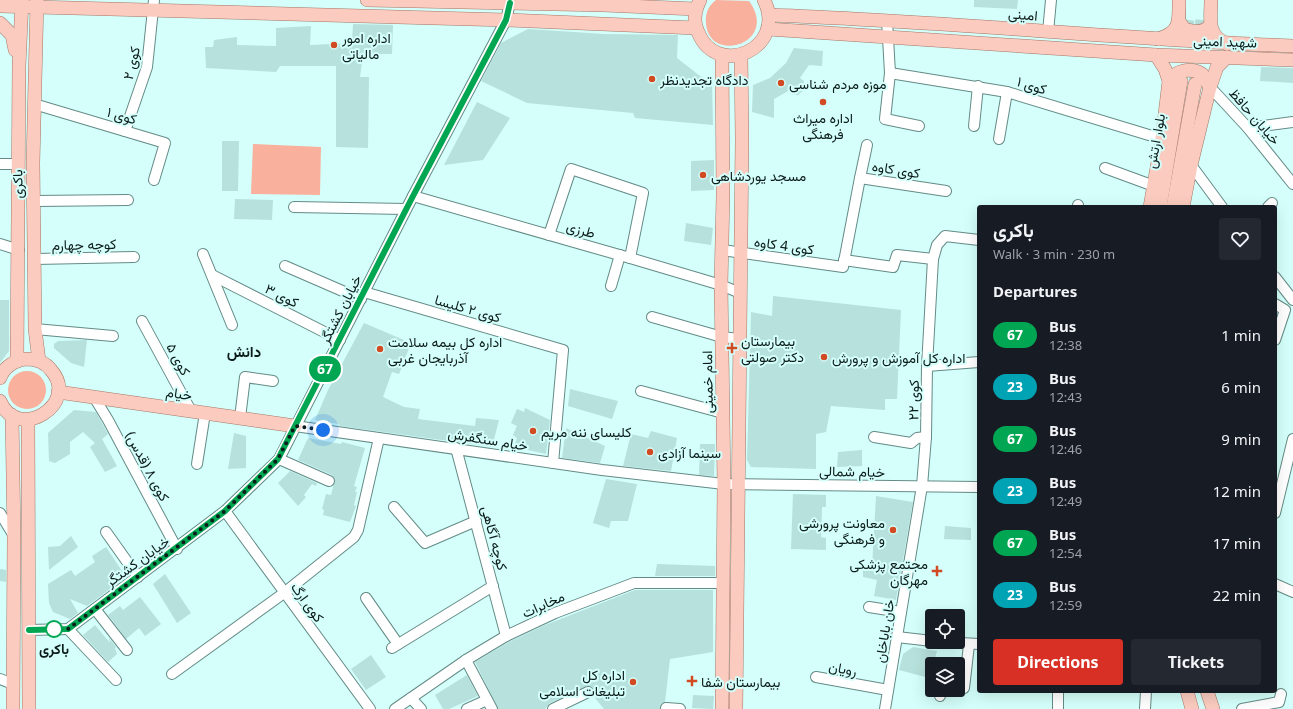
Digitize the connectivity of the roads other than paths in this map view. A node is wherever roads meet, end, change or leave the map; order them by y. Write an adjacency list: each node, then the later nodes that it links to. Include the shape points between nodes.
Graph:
1 (367, 0): 11 (main road)
2 (764, 0): 16 (main road)
3 (1051, 0): 24 (street)
4 (1179, 0): 19 (main road)
5 (1188, 0): 19 (main road)
6 (1202, 0): 21 (main road)
7 (1211, 0): 21 (main road)
8 (603, 2): 11 (main road); 14 (main road)
9 (22, 3): 10 (main road); 15 (main road); 34 (main road, باکری)
10 (37, 3): 12 (main road); 41 (main road, باکری)
11 (510, 3): 17 (street, خیابان کشتگر)
12 (60, 4): 13 (main road)
13 (154, 5): 17 (main road); 46 (street, کوی ۲, via 147,67)
14 (698, 5): 22 (main road)
15 (0, 6)
16 (769, 15): 18 (main road, امینی); 23 (main road)
17 (506, 20): 22 (main road); 60 (street, خیابان کشتگر)
18 (887, 20): 24 (main road, امینی); 25 (street)
19 (1183, 20): 21 (main road, via 1184,29 1191,31 1202,32); 26 (main road, via 1171,34)
20 (0, 23): 34 (main road, via 12,35)
21 (1206, 23): 27 (main road, via 1215,37)
22 (696, 28): 29 (main road, via 705,45)
23 (768, 29): 25 (main road); 30 (main road, via 758,45)
24 (1048, 32): 26 (main road, امینی)
25 (887, 38): 31 (main road); 35 (street)
26 (1157, 40): 27 (main road, امینی)
27 (1227, 44): 28 (main road, شهید امینی)
28 (1293, 46)
29 (722, 55): 30 (main road); 74 (main road, امام خمینی)
30 (741, 55): 75 (main road)
31 (1156, 55): 32 (main road, شهید امینی); 36 (main road)
32 (1227, 58): 33 (main road, شهید امینی); 39 (main road, via 1217,67)
33 (1293, 60)
34 (19, 66): 51 (main road, باکری)
35 (890, 73): 38 (street, کوی ۱); 43 (street, via 885,119)
36 (1175, 81): 39 (main road, via 1177,73 1190,70 1202,74); 48 (main road); 64 (main road, بلوار ارتش)
37 (1195, 84): 65 (main road, بلوار ارتش)
38 (978, 86): 40 (street, کوی ۱); 44 (street)
39 (1210, 87): 45 (street, خیابان حافظ); 53 (main road)
40 (1007, 92): 47 (street); 48 (street, کوی ۱)
41 (34, 104): 46 (street, کوی ۱); 52 (main road, باکری)
42 (1293, 122): 45 (street)
43 (919, 126)
44 (974, 126)
45 (1248, 128): 57 (street, خیابان حافظ)
46 (125, 131): 56 (street, کوی ۱, via 165,143)
47 (999, 139)
48 (1162, 139): 58 (main road)
49 (867, 144): 55 (street)
50 (0, 164): 51 (street)
51 (19, 164): 52 (main road); 73 (main road, باکری)
52 (33, 164): 62 (main road, باکری)
53 (1191, 165): 66 (main road); 67 (street)
54 (1105, 168): 58 (street)
55 (860, 178): 59 (street, کوی کاوه); 81 (street, کوی کاوه)
56 (154, 180)
57 (1293, 184)
58 (1154, 186): 63 (main road)
59 (946, 191)
60 (413, 196): 69 (street, خیابان کشتگر); 70 (street, طرزی)
61 (128, 200): 62 (street)
62 (34, 201): 79 (main road, باکری)
63 (1150, 205)
64 (1160, 205)
65 (1173, 205)
66 (1183, 205)
67 (1221, 205)
68 (294, 207): 69 (street)
69 (406, 209): 88 (street, خیابان کشتگر)
70 (549, 235): 77 (street, طرزی); 77 (street, via 571,169 643,193)
71 (977, 240): 80 (street, via 945,236 937,245)
72 (0, 244): 73 (street)
73 (19, 250): 100 (main road, باکری)
74 (722, 250): 75 (street, کوی 4 کاوه); 86 (main road, امام خمینی)
75 (741, 253): 81 (street, کوی 4 کاوه); 87 (main road)
76 (202, 254): 83 (street)
77 (625, 256): 85 (street); 86 (street, طرزی)
78 (134, 257): 79 (street, کوچه چهارم)
79 (35, 259): 94 (main road, باکری)
80 (933, 259): 81 (street, کوی 4 کاوه, via 897,255 893,267); 103 (street)
81 (844, 263)
82 (285, 266): 88 (street)
83 (212, 275): 93 (street); 99 (street, کوی ۳)
84 (1277, 280): 89 (street)
85 (611, 286)
86 (721, 286): 87 (street, طرزی); 97 (main road, امام خمینی)
87 (740, 293): 98 (main road)
88 (363, 295): 99 (street, خیابان کشتگر); 123 (street, کوی ۲ کلیسا, via 563,350)
89 (1293, 300)
90 (1277, 305): 95 (street, via 1285,310)
91 (652, 317): 97 (street)
92 (142, 321): 110 (street, کوی ۵)
93 (232, 325)
94 (35, 329): 96 (street); 101 (main road, باکری)
95 (1277, 334)
96 (113, 336)
97 (722, 337): 98 (street); 112 (main road, امام خمینی)
98 (739, 339): 127 (main road)
99 (340, 340): 116 (street, خیابان کشتگر)
100 (17, 361): 101 (main road); 104 (main road, via 5,369)
101 (39, 361): 107 (main road, via 51,370 58,384)
102 (977, 362): 103 (street, کوی ۲۲)
103 (927, 366): 118 (street, کوی ۲۲)
104 (0, 378)
105 (273, 381): 114 (street, via 245,377)
106 (642, 391): 112 (street)
107 (58, 392): 108 (main road, خیام); 115 (main road, via 52,407 45,414)
108 (94, 397): 110 (main road, خیام); 137 (street, کوی ۸ (قدس))
109 (0, 401): 113 (main road, via 5,410)
110 (191, 411): 111 (main road, خیام)
111 (205, 413): 114 (main road, خیام); 124 (street)
112 (723, 413): 126 (main road, امام خمینی)
113 (12, 415): 115 (main road); 136 (main road)
114 (240, 418): 116 (main road, خیام)
115 (28, 420): 149 (main road)
116 (295, 426): 119 (street, خیام سنگفرش); 122 (street, خیابان کشتگر)
117 (874, 437): 118 (street, via 911,443 917,438)
118 (926, 437): 128 (street, کوی ۲۲)
119 (379, 438): 121 (street, خیام سنگفرش); 143 (street, via 358,530 354,537)
120 (1293, 439): 130 (street)
121 (456, 448): 123 (street, خیام سنگفرش); 134 (street, کوچه آگاهی)
122 (278, 459): 125 (street); 132 (street, خیابان کشتگر)
123 (553, 463): 126 (street, خیام سنگفرش)
124 (197, 464)
125 (329, 481)
126 (724, 484): 127 (street, خیام شمالی); 139 (main road, امام خمینی)
127 (738, 484): 128 (street, خیام شمالی); 181 (main road)
128 (922, 486): 129 (street, خیام شمالی); 147 (street, خان باباخان)
129 (977, 487)
130 (1277, 506)
131 (394, 507): 134 (street, via 425,543)
132 (225, 511): 137 (street, خیابان کشتگر); 143 (street, کوی ارگ)
133 (0, 512): 136 (street)
134 (476, 521): 141 (street, کوچه آگاهی)
135 (106, 532): 138 (street)
136 (14, 536): 160 (main road)
137 (177, 549): 138 (street, خیابان کشتگر)
138 (138, 576): 146 (street, خیابان کشتگر)
139 (722, 583): 150 (street, مخابرات, via 634,583 555,613); 180 (main road, امام خمینی)
140 (1277, 585): 142 (street)
141 (493, 586): 144 (street, via 395,646); 150 (street, کوچه آگاهی)
142 (1293, 592)
143 (284, 593): 156 (street); 174 (street, کوی ارگ)
144 (366, 598)
145 (869, 607): 147 (street)
146 (96, 609): 148 (street, خیابان کشتگر); 154 (street)
147 (901, 612): 151 (street, خان باباخان)
148 (68, 629): 149 (street); 159 (street)
149 (29, 630): 173 (main road)
150 (506, 636): 155 (street, مخابرات)
151 (897, 637): 152 (street); 162 (street, خان باباخان)
152 (925, 640)
153 (974, 645): 161 (street)
154 (127, 650)
155 (466, 660): 169 (street, مخابرات); 170 (street)
156 (172, 674)
157 (816, 677): 162 (street, رویان)
158 (0, 680): 160 (street)
159 (116, 680)
160 (13, 684): 172 (main road)
161 (965, 684)
162 (888, 690): 182 (street, خان باباخان)
163 (588, 692): 178 (street)
164 (1058, 693): 183 (street)
165 (1146, 693): 184 (street)
166 (1188, 693): 185 (main road)
167 (1209, 693): 186 (main road)
168 (1281, 694): 187 (street, via 1279,702)
169 (411, 698): 175 (street, مخابرات); 176 (street)
170 (489, 704): 177 (street)
171 (666, 708): 179 (street)
172 (13, 709)
173 (29, 709)
174 (370, 709)
175 (395, 709)
176 (421, 709)
177 (467, 709)
178 (553, 709)
179 (680, 709)
180 (722, 709)
181 (736, 709)
182 (885, 709)
183 (1058, 709)
184 (1145, 709)
185 (1192, 709)
186 (1213, 709)
187 (1242, 709)

